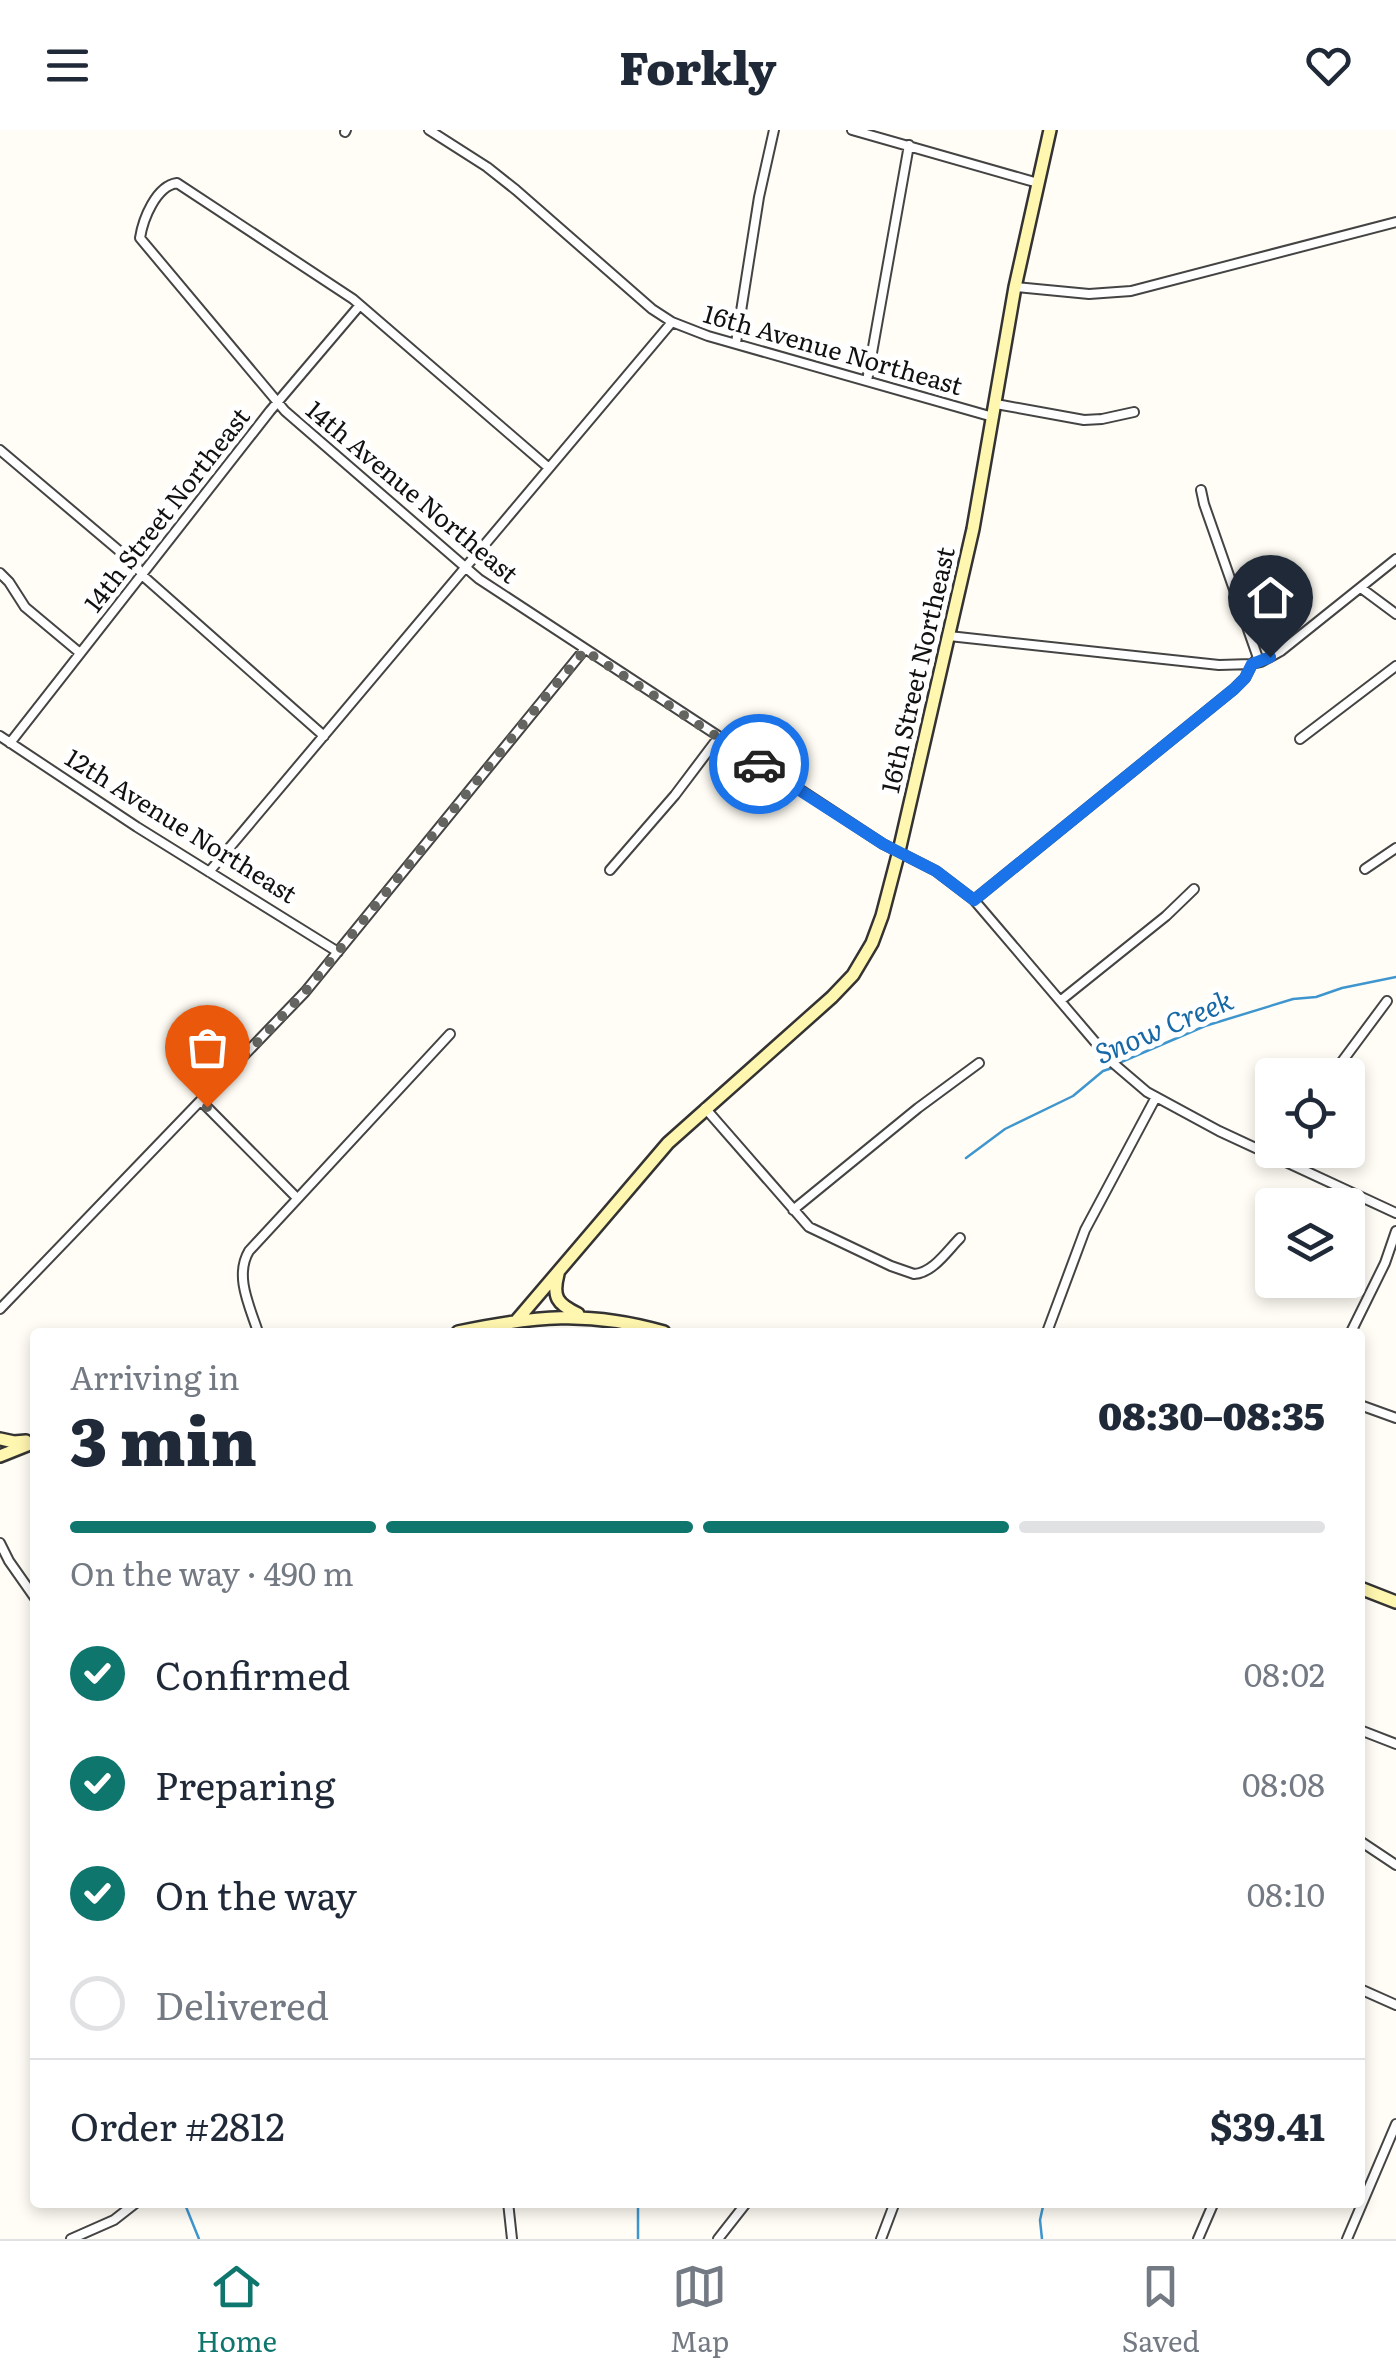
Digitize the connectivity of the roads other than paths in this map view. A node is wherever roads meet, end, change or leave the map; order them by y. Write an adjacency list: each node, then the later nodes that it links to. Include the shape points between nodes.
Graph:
1 (429, 130): 10 (street, 16th Avenue Northeast, via 487,167)
2 (774, 130): 11 (street)
3 (852, 130): 5 (street)
4 (1050, 130): 6 (main road, 16th Street Northeast)
5 (909, 145): 6 (street); 12 (street)
6 (1038, 183): 8 (main road, 16th Street Northeast)
7 (1396, 222): 8 (street, via 1131,292)
8 (1016, 287): 14 (main road, 16th Street Northeast)
9 (360, 305): 13 (street, 14th Street Northeast); 13 (street, 14th Avenue Northeast, via 178,183 164,188 140,238); 17 (street)
10 (672, 322): 11 (street, 16th Avenue Northeast); 17 (street)
11 (736, 343): 12 (street, 16th Avenue Northeast)
12 (867, 381): 14 (street, 16th Avenue Northeast)
13 (278, 403): 20 (street, 14th Avenue Northeast); 22 (street, 14th Street Northeast)
14 (994, 411): 15 (street, 16th Avenue Northeast, via 1084,420); 25 (main road, 16th Street Northeast)
15 (1134, 412)
16 (0, 450): 22 (street)
17 (549, 468): 20 (street)
18 (1202, 490): 28 (street, via 1258,658)
19 (1396, 559): 23 (street)
20 (466, 568): 26 (street, 14th Avenue Northeast); 31 (street)
21 (0, 573): 27 (street, via 24,607)
22 (142, 575): 27 (street, 14th Street Northeast); 31 (street)
23 (1361, 588): 24 (street); 28 (street, via 1281,651)
24 (1396, 614)
25 (949, 636): 28 (street); 36 (main road, 16th Street Northeast)
26 (584, 650): 32 (street, 14th Avenue Northeast); 42 (street)
27 (80, 653): 34 (street, 14th Street Northeast)
28 (1252, 664): 41 (street, via 1234,689)
29 (1396, 666): 33 (street)
30 (0, 736): 34 (street, 12th Avenue Northeast)
31 (324, 736): 39 (street)
32 (718, 738): 36 (street, 14th Avenue Northeast); 38 (street)
33 (1300, 739)
34 (10, 743): 39 (street, 12th Avenue Northeast)
35 (1396, 848): 37 (street)
36 (898, 852): 41 (street, 14th Avenue Northeast); 50 (main road, 16th Street Northeast, via 878,930 853,974)
37 (1365, 869)
38 (610, 870)
39 (209, 872): 42 (street, 12th Avenue Northeast)
40 (1194, 889): 43 (street)
41 (974, 900): 43 (street, 14th Avenue Northeast)
42 (338, 952): 49 (street)
43 (1060, 1001): 48 (street, 14th Avenue Northeast, via 1113,1064)
44 (1387, 1001): 46 (street)
45 (450, 1034): 53 (street)
46 (1345, 1058)
47 (978, 1064): 54 (street)
48 (1156, 1096): 51 (street, 14th Avenue Northeast); 66 (street, via 1085,1230)
49 (201, 1102): 53 (street); 59 (street)
50 (705, 1108): 54 (street); 58 (main road, 16th Street Northeast)
51 (1255, 1148)
52 (1298, 1168): 55 (street, 14th Avenue Northeast)
53 (296, 1198): 62 (street, via 242,1267)
54 (793, 1210): 57 (street, via 818,1233 910,1273 926,1272)
55 (1396, 1213)
56 (1396, 1230): 67 (street)
57 (960, 1238)
58 (560, 1270): 60 (main road, via 557,1298); 61 (main road, 16th Street Northeast)
59 (0, 1309)
60 (585, 1317): 61 (main road); 65 (main road)
61 (517, 1320): 63 (main road); 64 (street)
62 (257, 1328)
63 (478, 1328)
64 (511, 1328)
65 (648, 1328)
66 (1048, 1328)
67 (1353, 1328)
68 (1365, 1407): 69 (street)
69 (1396, 1418)
70 (0, 1439): 71 (main road)
71 (30, 1441)
72 (30, 1443): 73 (main road)
73 (0, 1456)
74 (0, 1543): 76 (street)
75 (1365, 1590): 77 (main road)
76 (30, 1591)
77 (1396, 1602)
78 (1365, 1732): 79 (street)
79 (1396, 1744)
80 (1365, 1844): 81 (street)
81 (1396, 1865)
82 (1365, 1991): 83 (street)
83 (1396, 2005)
84 (1396, 2124): 85 (street)
85 (1365, 2197)
86 (129, 2208): 92 (street)
87 (509, 2208): 93 (street)
88 (742, 2208): 94 (street)
89 (893, 2208): 95 (street)
90 (1211, 2208): 96 (street)
91 (1360, 2208): 97 (street)
92 (71, 2239)
93 (512, 2239)
94 (718, 2239)
95 (881, 2239)
96 (1198, 2239)
97 (1347, 2239)

